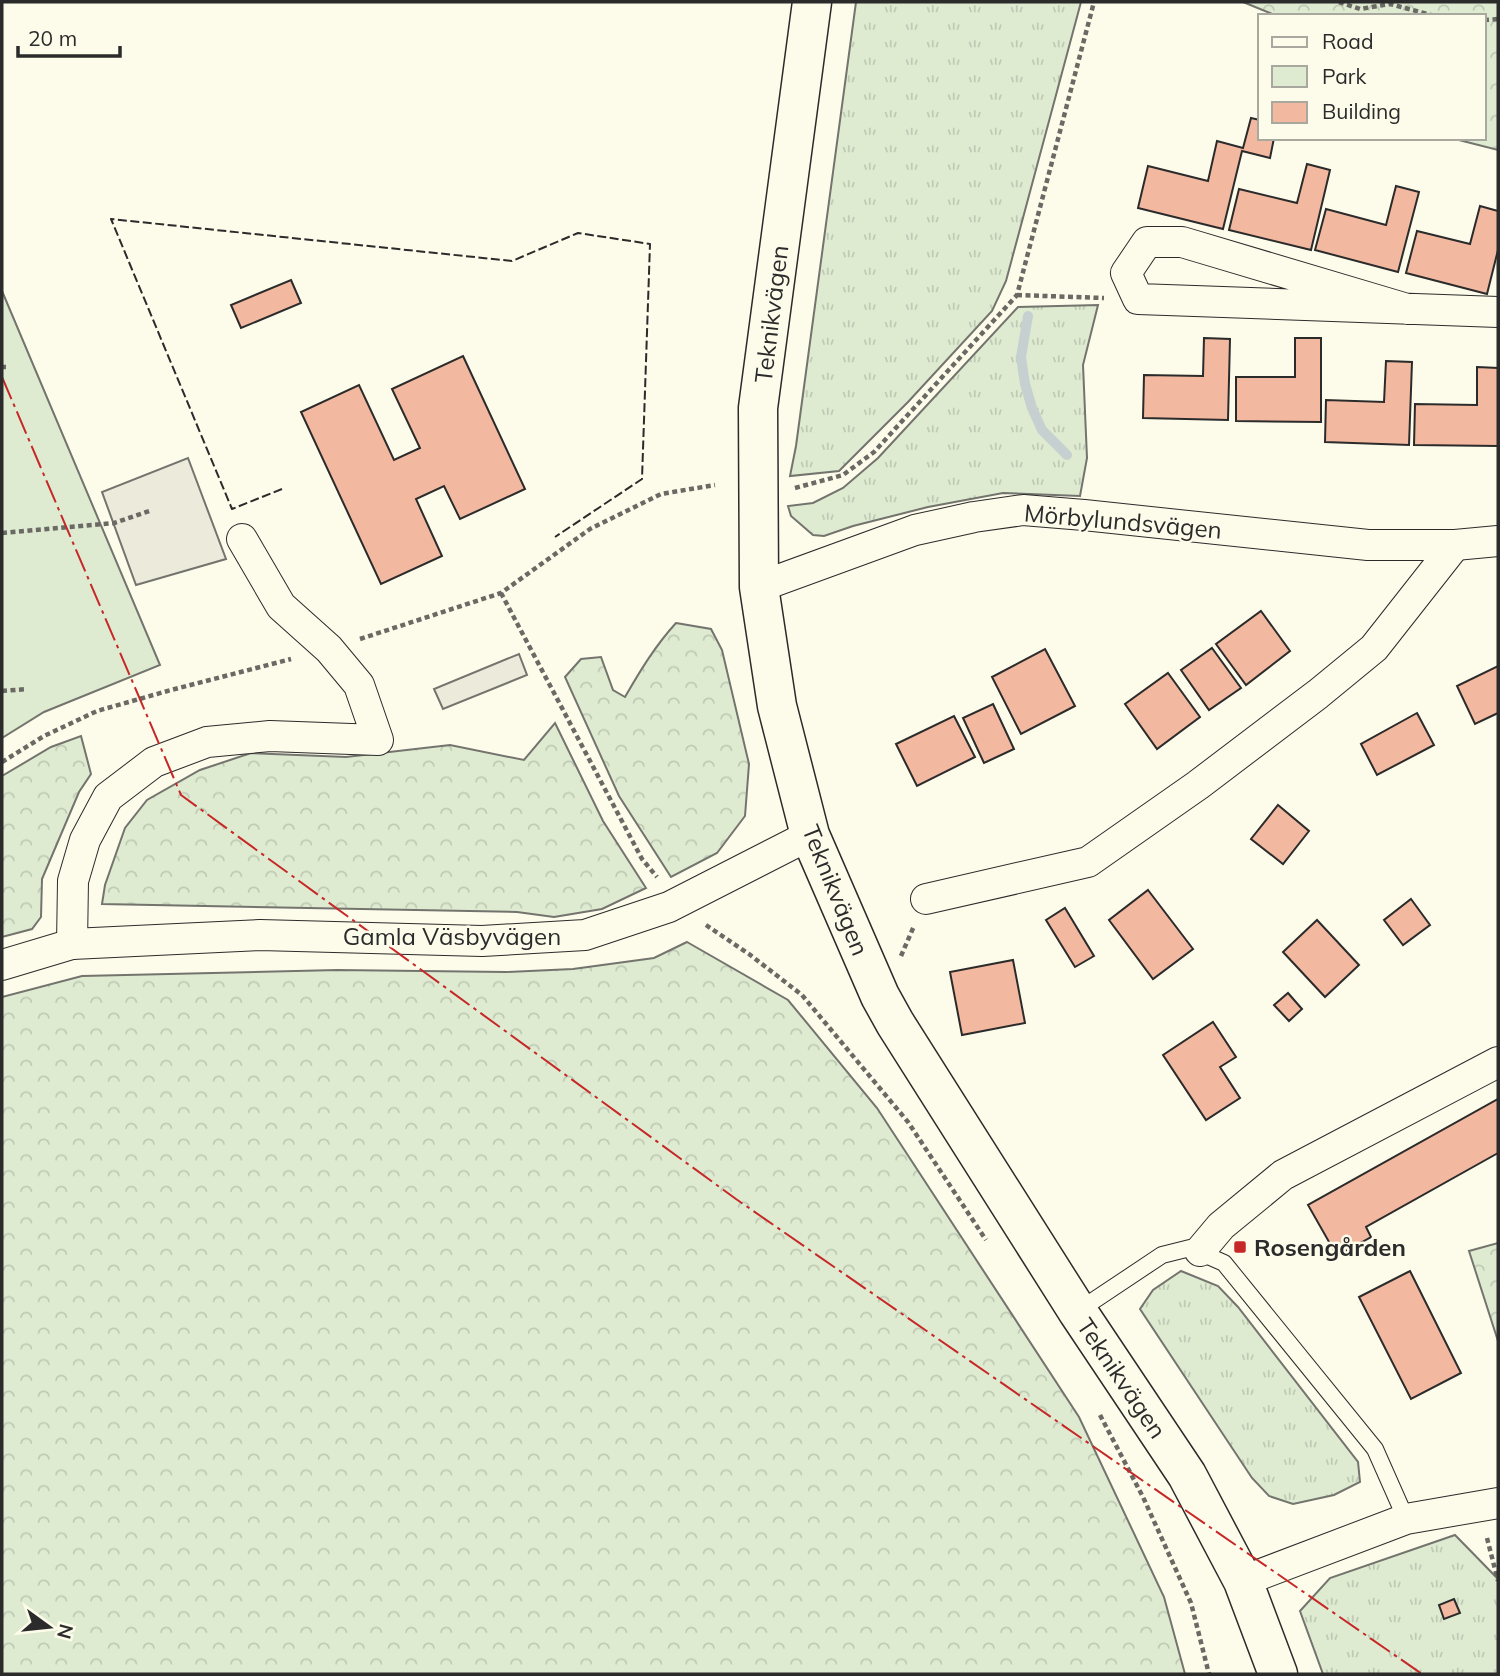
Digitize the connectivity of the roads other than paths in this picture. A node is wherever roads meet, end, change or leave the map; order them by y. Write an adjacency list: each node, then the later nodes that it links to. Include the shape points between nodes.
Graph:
1 (812, 2): 7 (street, Teknikvägen, via 758,408)
2 (1407, 309): 2 (street, via 1138,299 1125,273 1147,242 1182,242); 3 (street)
3 (1498, 312)
4 (242, 539): 10 (street, via 281,606 359,685 378,740 270,736 207,742 155,762 108,797 85,839 73,881)
5 (1498, 541): 6 (street, Mörbylundsvägen)
6 (1455, 545): 7 (street, Mörbylundsvägen, via 1368,545 1023,510 915,530); 9 (street, via 1374,648 1198,785 1088,862)
7 (759, 587): 8 (street, Teknikvägen, via 777,706)
8 (810, 835): 10 (street, Gamla Väsbyvägen, via 668,907 585,935 482,941 260,935); 14 (street, Teknikvägen, via 895,1023)
9 (926, 899)
10 (72, 944): 11 (street, Gamla Väsbyvägen)
11 (2, 965)
12 (1498, 1062): 13 (street, via 1283,1175 1220,1226)
13 (1200, 1251): 14 (lane, via 1190,1248 1162,1255); 16 (lane, via 1224,1263 1375,1449)
14 (1078, 1312): 17 (street, Teknikvägen, via 1187,1475)
15 (1489, 1505): 16 (street)
16 (1406, 1519): 17 (street)
17 (1243, 1581): 18 (street, Teknikvägen)
18 (1278, 1674)

